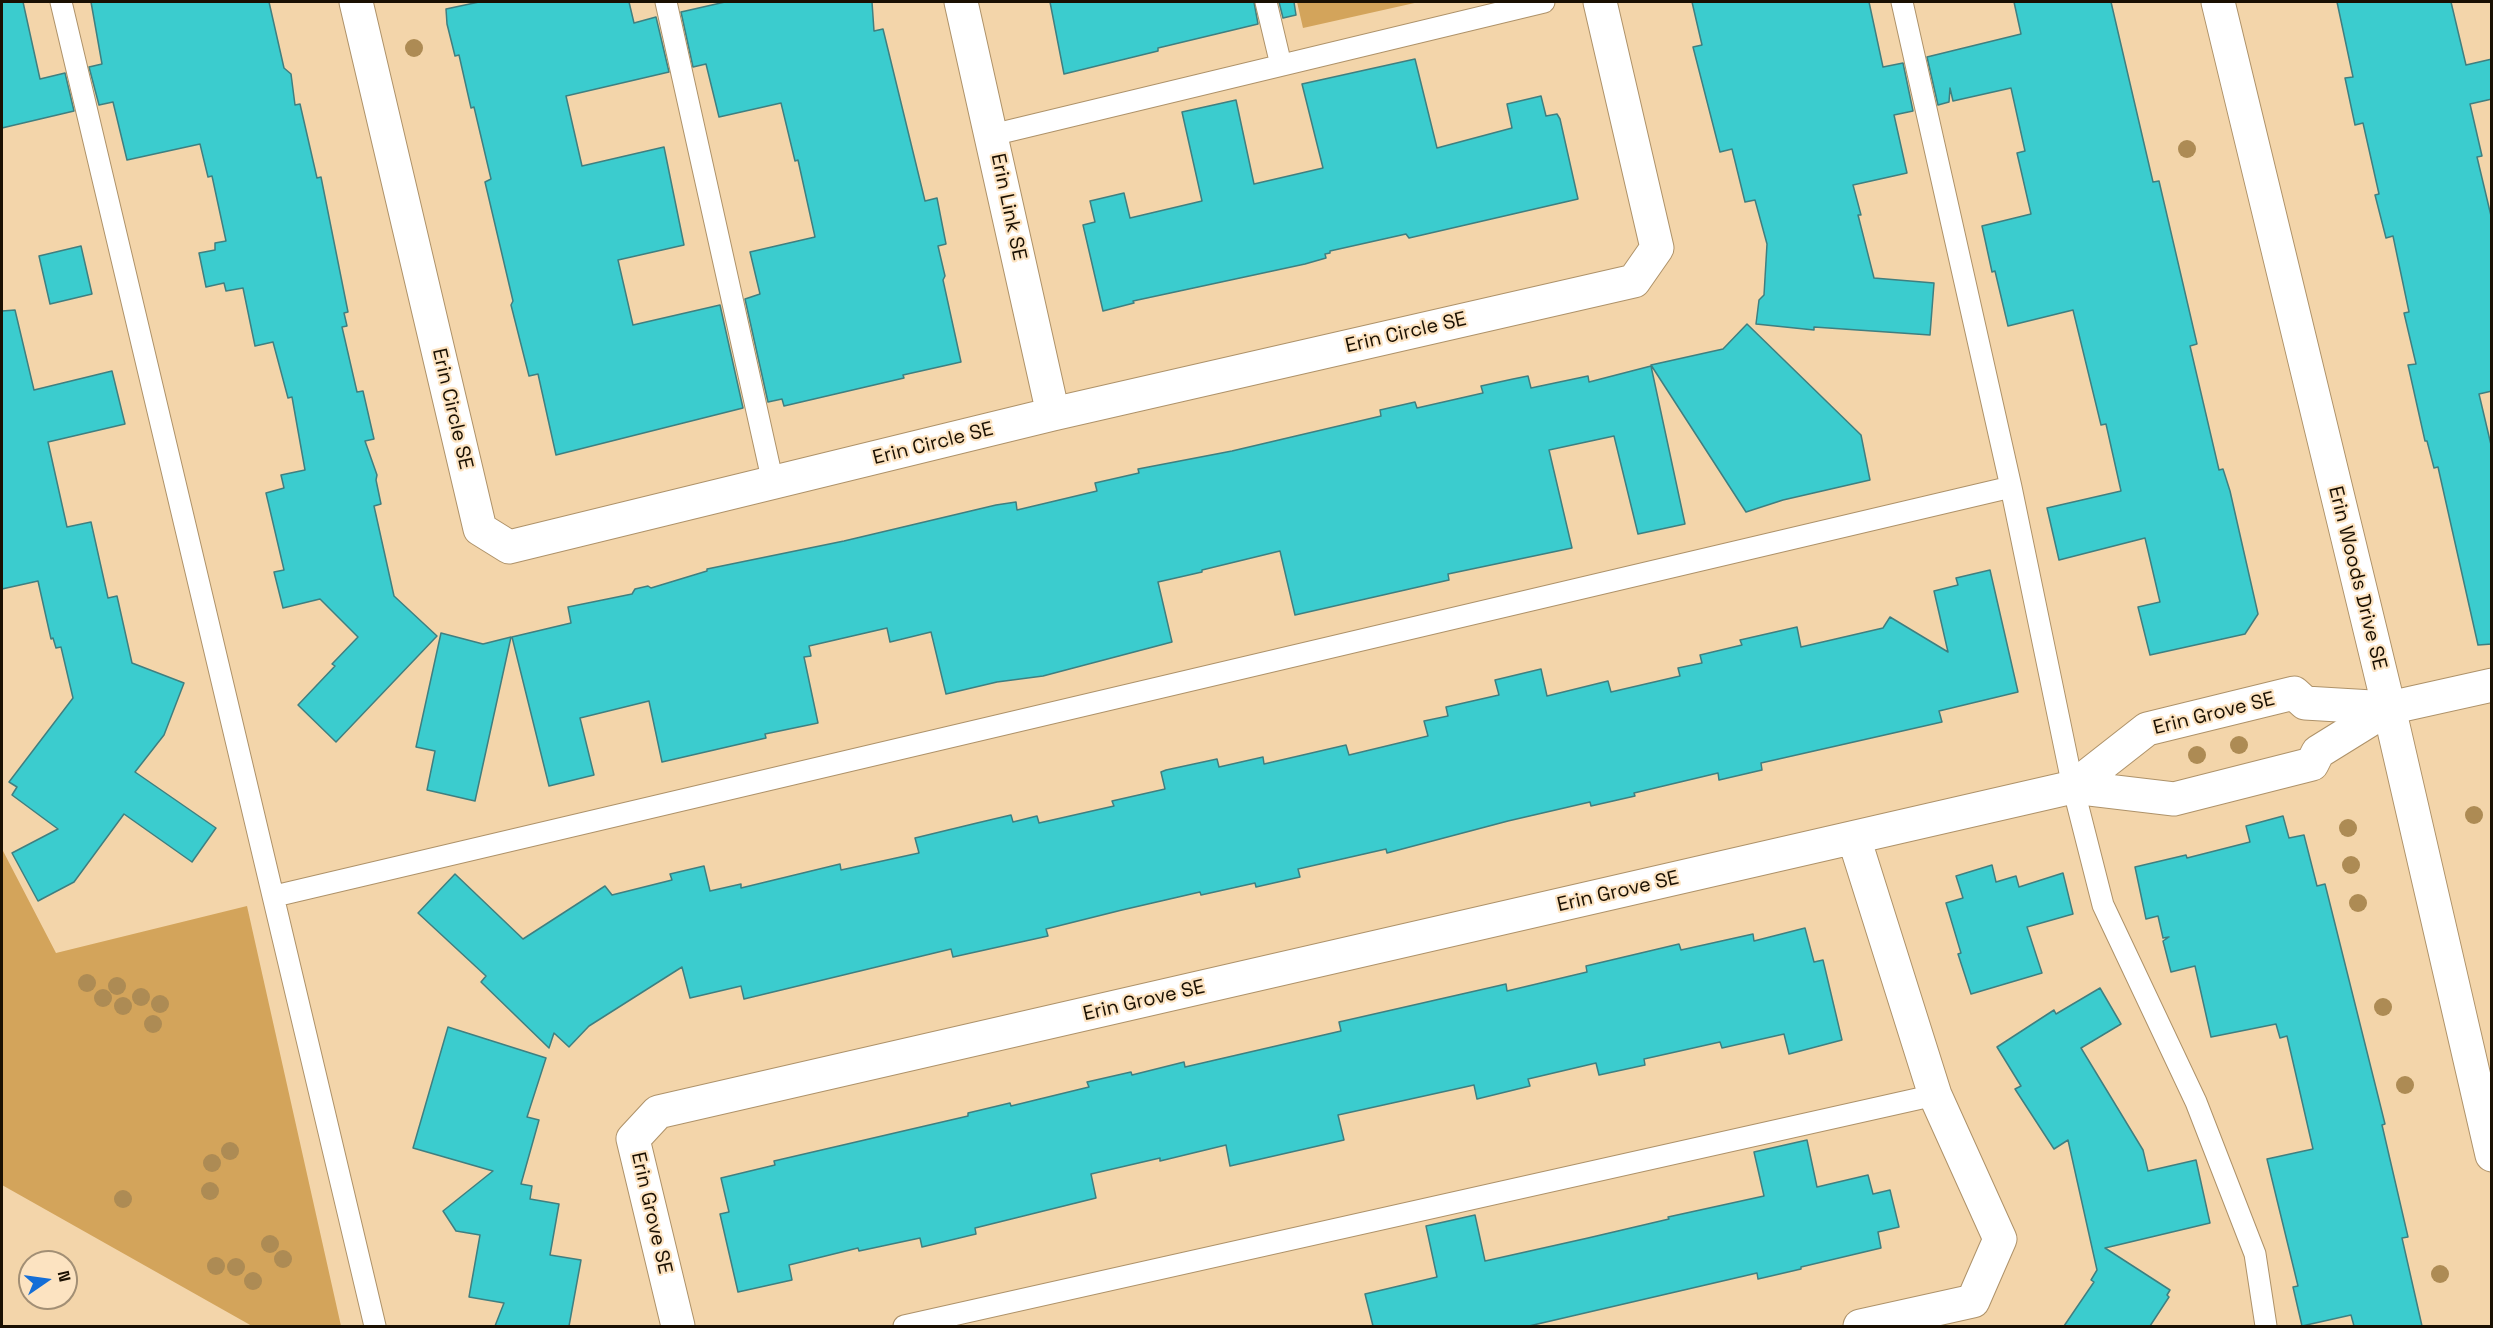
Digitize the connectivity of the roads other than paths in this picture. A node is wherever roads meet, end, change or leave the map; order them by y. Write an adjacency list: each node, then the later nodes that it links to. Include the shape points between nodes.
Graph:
1 (61, 2): 19 (lane)
2 (356, 2): 13 (street, Erin Circle SE, via 480,529 509,548)
3 (666, 2): 13 (lane)
4 (961, 2): 11 (street, Erin Link SE)
5 (1266, 2): 10 (lane)
6 (1544, 2): 10 (lane)
7 (1599, 2): 12 (street, Erin Circle SE, via 1656,248 1634,281)
8 (1902, 2): 14 (lane)
9 (2218, 2): 16 (street, Erin Woods Drive SE)
10 (1281, 65): 11 (lane)
11 (992, 135): 12 (street, Erin Link SE)
12 (1053, 414): 13 (street, Erin Circle SE)
13 (773, 483)
14 (2011, 487): 17 (lane); 19 (lane)
15 (2492, 685): 16 (street)
16 (2389, 708): 17 (street, Erin Grove SE, via 2318,752 2313,765 2174,799); 17 (street, Erin Grove SE, via 2305,702 2294,693 2158,726 2147,729); 21 (street, Erin Woods Drive SE)
17 (2073, 787): 18 (street, Erin Grove SE); 26 (lane, via 2103,905 2196,1102 2255,1254)
18 (1854, 838): 20 (street); 23 (street, Erin Grove SE, via 658,1112 633,1139)
19 (274, 896): 22 (lane)
20 (1935, 1095): 24 (lane); 25 (street, via 2000,1239 1973,1301)
21 (2492, 1155)
22 (375, 1326)
23 (678, 1326)
24 (904, 1326)
25 (1860, 1326)
26 (2266, 1326)

